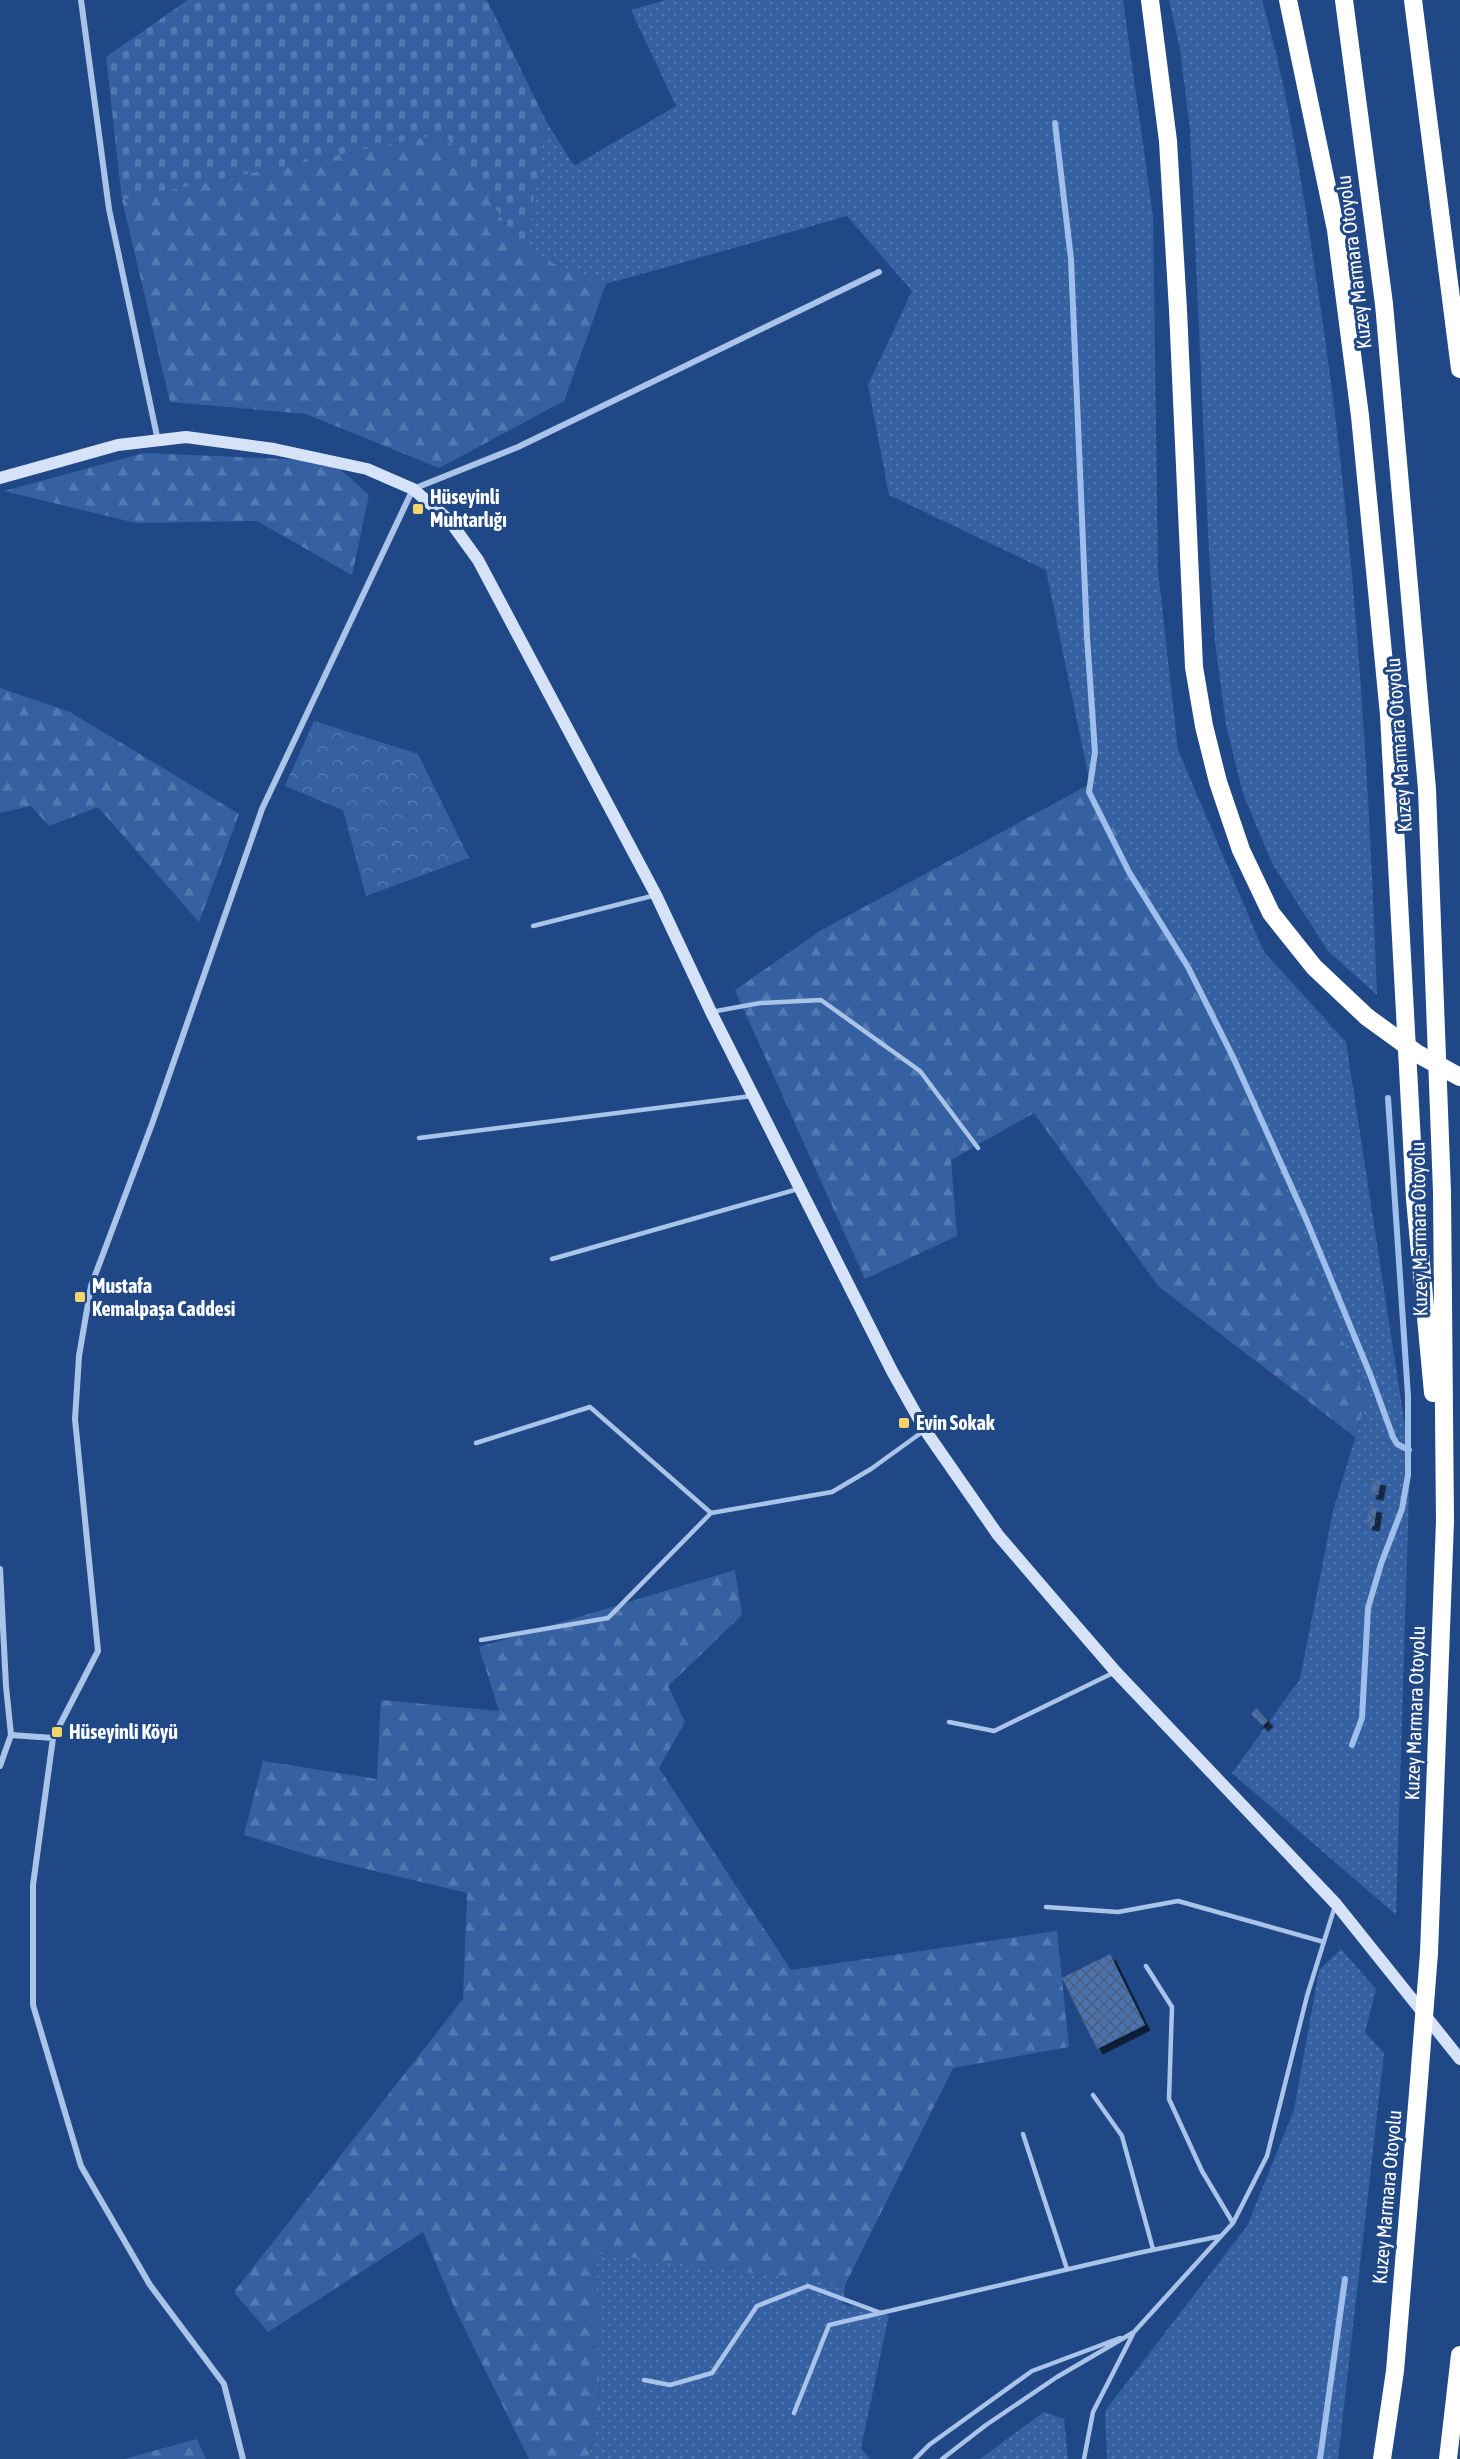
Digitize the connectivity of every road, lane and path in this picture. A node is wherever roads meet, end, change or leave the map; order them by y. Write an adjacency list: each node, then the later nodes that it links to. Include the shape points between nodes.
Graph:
1 (81, 0): 8 (street, via 109,209)
2 (1150, 0): 14 (highway, bridge, via 1168,141 1194,667 1218,782 1241,850 1271,913 1314,967 1366,1017 1418,1054)
3 (1288, 0): 23 (highway, via 1336,230 1360,416 1389,716 1415,1198)
4 (1344, 0): 23 (highway, Kuzey Marmara Otoyolu, via 1384,304 1427,789 1442,1192)
5 (1413, 0): 7 (highway)
6 (879, 272): 10 (street, via 518,447)
7 (1460, 369)
8 (158, 441): 9 (main road, via 118,445); 10 (main road, via 186,437 273,449 367,469)
9 (0, 478)
10 (413, 489): 11 (main road, via 449,520 478,560); 29 (street, via 262,809 91,1286 79,1356 75,1419 98,1651)
11 (656, 895): 12 (lane); 13 (main road)
12 (533, 926)
13 (711, 1012): 15 (main road); 17 (lane, via 760,1003 821,1000 920,1071)
14 (1460, 1077)
15 (754, 1095): 16 (lane); 18 (main road)
16 (419, 1138)
17 (978, 1148)
18 (800, 1188): 19 (lane); 20 (main road)
19 (552, 1259)
20 (926, 1430): 22 (lane, via 832,1492); 26 (main road, via 998,1535)
21 (476, 1443): 22 (lane, via 590,1407)
22 (711, 1513): 25 (lane, via 608,1618)
23 (1445, 1521): 51 (highway, Kuzey Marmara Otoyolu, bridge, via 1429,1953 1395,2372)
24 (0, 1569): 28 (street)
25 (482, 1640)
26 (1116, 1672): 27 (lane, via 994,1731); 31 (main road)
27 (949, 1722)
28 (11, 1735): 29 (street); 30 (street)
29 (53, 1738): 47 (street, via 33,1886 33,2005 81,2166 150,2285 225,2384)
30 (0, 1766)
31 (1336, 1904): 33 (lane); 35 (main road)
32 (1046, 1907): 33 (lane, via 1118,1912 1178,1900)
33 (1324, 1942): 38 (lane, via 1267,2156)
34 (1146, 1966): 38 (lane, via 1172,2007 1169,2099 1202,2171)
35 (1460, 2059)
36 (1093, 2095): 40 (lane, via 1122,2136)
37 (1023, 2134): 41 (lane)
38 (1233, 2223): 39 (lane)
39 (1221, 2236): 40 (lane); 43 (lane)
40 (1154, 2249): 41 (lane)
41 (1067, 2269): 42 (lane)
42 (881, 2313): 45 (lane, via 808,2286 757,2306 712,2373 670,2385); 46 (lane, via 828,2325)
43 (1134, 2332): 48 (lane, via 1032,2371); 49 (lane, via 1057,2377); 50 (lane, via 1093,2412)
44 (1460, 2355): 52 (highway)
45 (644, 2380)
46 (794, 2413)
47 (243, 2459)
48 (915, 2459)
49 (942, 2459)
50 (1084, 2459)
51 (1382, 2459)
52 (1448, 2459)

